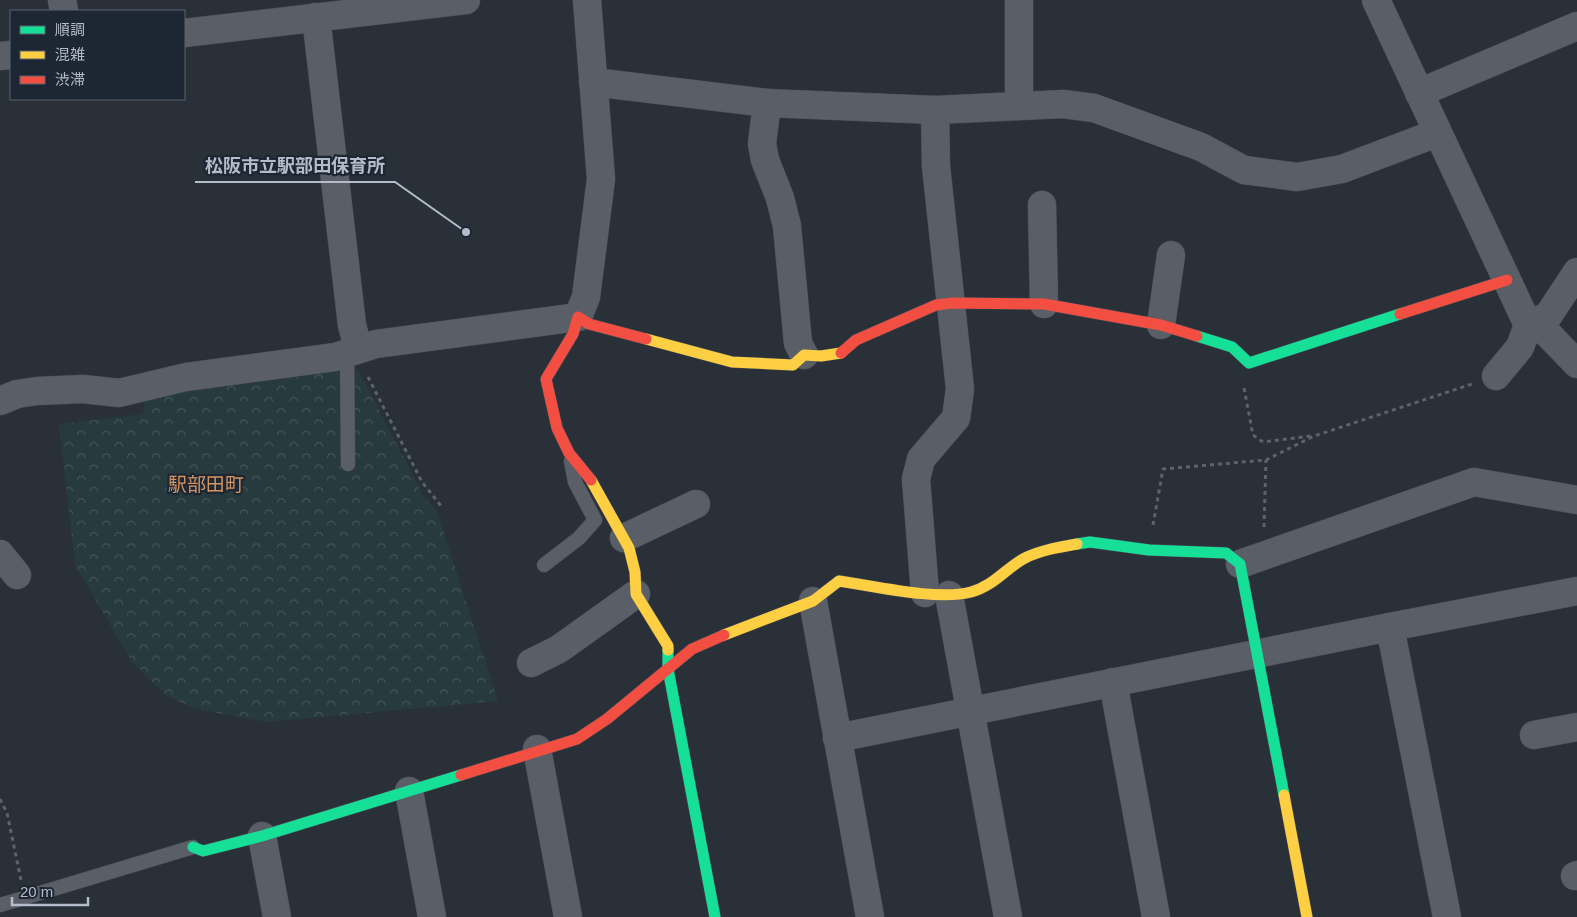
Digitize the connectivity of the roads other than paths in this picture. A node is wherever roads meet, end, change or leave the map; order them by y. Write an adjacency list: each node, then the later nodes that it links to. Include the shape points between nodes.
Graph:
1 (466, 0): 5 (street)
2 (587, 0): 9 (street)
3 (1019, 0): 12 (street)
4 (1376, 0): 10 (street)
5 (408, 4): 6 (street)
6 (316, 17): 8 (street); 24 (street)
7 (1577, 26): 10 (street)
8 (185, 34)
9 (593, 82): 11 (street); 21 (street, via 601,180 586,297)
10 (1419, 93): 14 (street)
11 (767, 103): 13 (street); 25 (street, via 762,144 787,226 798,343)
12 (1019, 106): 13 (street); 14 (street, via 1063,104 1094,108 1201,147 1244,170 1297,177 1342,169)
13 (935, 110): 19 (street, via 936,166)
14 (1437, 133): 18 (street)
15 (1042, 204): 20 (street)
16 (1170, 255): 22 (street)
17 (1577, 272): 23 (street, via 1548,316)
18 (1507, 280): 22 (street, via 1249,363 1232,347); 23 (street)
19 (952, 303): 20 (street); 25 (street, via 936,305 856,340 843,353); 40 (street, via 960,389 956,418 921,460 916,478)
20 (1044, 304): 22 (street)
21 (578, 317): 24 (street, via 376,344); 25 (street, via 589,324 732,362 793,365); 29 (street, via 573,334 546,379 557,428)
22 (1160, 325)
23 (1528, 325): 26 (street, via 1546,332); 27 (street, via 1520,347)
24 (353, 350): 28 (street, via 335,357 186,377 119,392 83,389 38,391); 30 (lane)
25 (804, 355)
26 (1577, 364)
27 (1496, 376)
28 (0, 401)
29 (569, 453): 33 (street, via 588,474); 36 (lane, via 575,482 595,520 579,538)
30 (348, 464)
31 (1577, 500): 35 (street, via 1474,482)
32 (696, 504): 33 (street)
33 (624, 538): 39 (street, via 635,572)
34 (0, 554): 37 (street)
35 (1252, 560): 40 (street, via 1226,553 1149,550 1090,542 1058,547 1025,558 1002,577 972,592); 43 (street)
36 (544, 565)
37 (17, 575)
38 (1577, 592): 42 (street)
39 (636, 594): 44 (street, via 559,649); 45 (street, via 668,646)
40 (937, 594): 41 (street, via 839,581); 47 (street)
41 (813, 601): 45 (street, via 710,640); 50 (street)
42 (1390, 626): 43 (street); 64 (street)
43 (1258, 654): 46 (street); 63 (street)
44 (531, 663)
45 (668, 668): 51 (street, via 590,732 577,739); 59 (street)
46 (1113, 682): 47 (street); 62 (street)
47 (971, 711): 50 (street); 61 (street)
48 (1577, 727): 49 (street)
49 (1534, 735)
50 (838, 738): 60 (street)
51 (537, 749): 52 (street); 58 (street)
52 (409, 790): 53 (street); 57 (street)
53 (262, 836): 54 (street, via 203,851); 56 (street)
54 (193, 847): 55 (lane)
55 (0, 905)
56 (277, 917)
57 (432, 917)
58 (568, 917)
59 (715, 917)
60 (870, 917)
61 (1008, 917)
62 (1156, 917)
63 (1307, 917)
64 (1447, 917)

